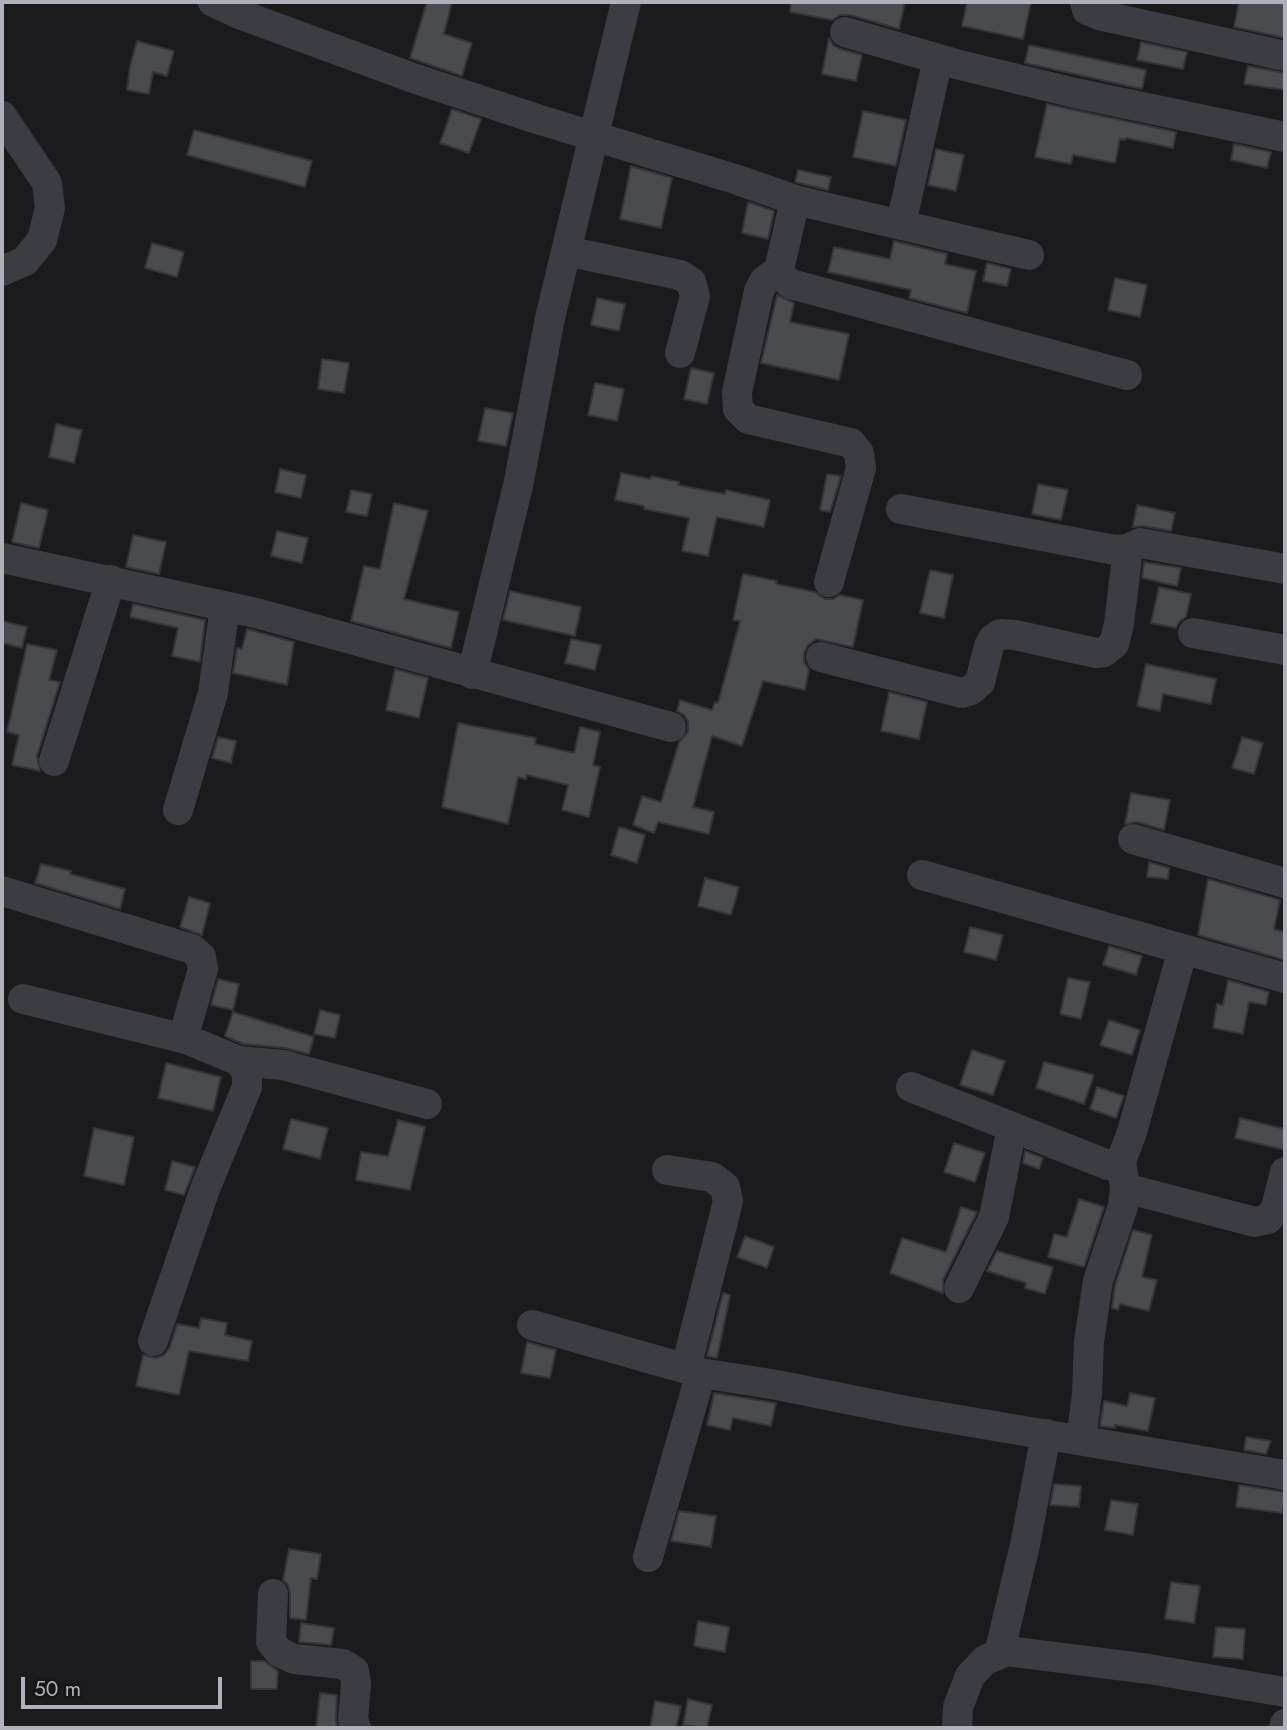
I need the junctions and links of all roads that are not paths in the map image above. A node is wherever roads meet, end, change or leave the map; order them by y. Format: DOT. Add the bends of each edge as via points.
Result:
graph roads {
  1 [pos="213,2"];
  2 [pos="626,2"];
  3 [pos="1085,2"];
  4 [pos="845,32"];
  5 [pos="1285,56"];
  6 [pos="938,59"];
  7 [pos="2,116"];
  8 [pos="594,136"];
  9 [pos="1285,137"];
  10 [pos="795,200"];
  11 [pos="901,223"];
  12 [pos="566,251"];
  13 [pos="1029,255"];
  14 [pos="779,270"];
  15 [pos="2,271"];
  16 [pos="680,353"];
  17 [pos="1127,375"];
  18 [pos="901,509"];
  19 [pos="1128,549"];
  20 [pos="2,558"];
  21 [pos="1285,569"];
  22 [pos="111,580"];
  23 [pos="830,582"];
  24 [pos="225,606"];
  25 [pos="1193,634"];
  26 [pos="1285,650"];
  27 [pos="821,657"];
  28 [pos="472,674"];
  29 [pos="671,727"];
  30 [pos="54,761"];
  31 [pos="178,810"];
  32 [pos="1133,839"];
  33 [pos="922,875"];
  34 [pos="1285,883"];
  35 [pos="2,891"];
  36 [pos="1182,949"];
  37 [pos="1285,978"];
  38 [pos="23,999"];
  39 [pos="186,1039"];
  40 [pos="239,1061"];
  41 [pos="911,1087"];
  42 [pos="427,1104"];
  43 [pos="1012,1127"];
  44 [pos="667,1170"];
  45 [pos="1285,1172"];
  46 [pos="1123,1175"];
  47 [pos="959,1288"];
  48 [pos="532,1325"];
  49 [pos="153,1340"];
  50 [pos="693,1370"];
  51 [pos="1046,1434"];
  52 [pos="1081,1440"];
  53 [pos="1285,1475"];
  54 [pos="648,1557"];
  55 [pos="273,1594"];
  56 [pos="999,1654"];
  57 [pos="1285,1692"];
  58 [pos="356,1728"];
  59 [pos="957,1728"];
  1 -- 8 [label="street" via="416,79"];
  2 -- 8 [label="street"];
  3 -- 5 [label="street" via="1087,10 1100,15"];
  4 -- 6 [label="street"];
  6 -- 9 [label="street"];
  6 -- 11 [label="street"];
  7 -- 15 [label="street" via="47,183 50,208 42,240 25,261"];
  8 -- 10 [label="street"];
  8 -- 12 [label="street"];
  10 -- 11 [label="street"];
  10 -- 14 [label="street"];
  11 -- 13 [label="street"];
  12 -- 16 [label="street" via="680,275 691,282 695,296"];
  12 -- 28 [label="street" via="518,486"];
  14 -- 17 [label="street" via="791,284"];
  14 -- 23 [label="street" via="759,291 737,392 738,409 748,419 850,443 859,453 861,468"];
  18 -- 19 [label="street"];
  19 -- 21 [label="street" via="1140,543"];
  19 -- 27 [label="street" via="1119,624 1114,644 1104,652 1000,634 989,646 979,682 962,693"];
  20 -- 22 [label="street"];
  22 -- 24 [label="street"];
  22 -- 30 [label="street"];
  24 -- 28 [label="street"];
  24 -- 31 [label="street" via="212,693"];
  25 -- 26 [label="street"];
  28 -- 29 [label="street"];
  32 -- 34 [label="street"];
  33 -- 36 [label="street"];
  35 -- 39 [label="street" via="192,949 201,957 203,968"];
  36 -- 37 [label="street"];
  36 -- 46 [label="street"];
  38 -- 39 [label="street"];
  39 -- 40 [label="street"];
  40 -- 42 [label="street" via="283,1065"];
  40 -- 49 [label="street" via="247,1073 247,1087 205,1189"];
  41 -- 43 [label="street"];
  43 -- 46 [label="street"];
  43 -- 47 [label="street" via="994,1217"];
  44 -- 50 [label="street" via="712,1177 725,1187 728,1201"];
  45 -- 46 [label="street" via="1276,1208 1268,1219 1255,1222"];
  46 -- 52 [label="street" via="1124,1206 1098,1281"];
  48 -- 50 [label="street"];
  50 -- 51 [label="street"];
  50 -- 54 [label="street"];
  51 -- 52 [label="street"];
  51 -- 56 [label="street"];
  52 -- 53 [label="street"];
  55 -- 58 [label="street" via="271,1642 279,1652 294,1659 343,1664 354,1671"];
  56 -- 57 [label="street" via="1007,1651 1136,1667"];
  56 -- 59 [label="street" via="985,1660 970,1676 958,1707"];
}
